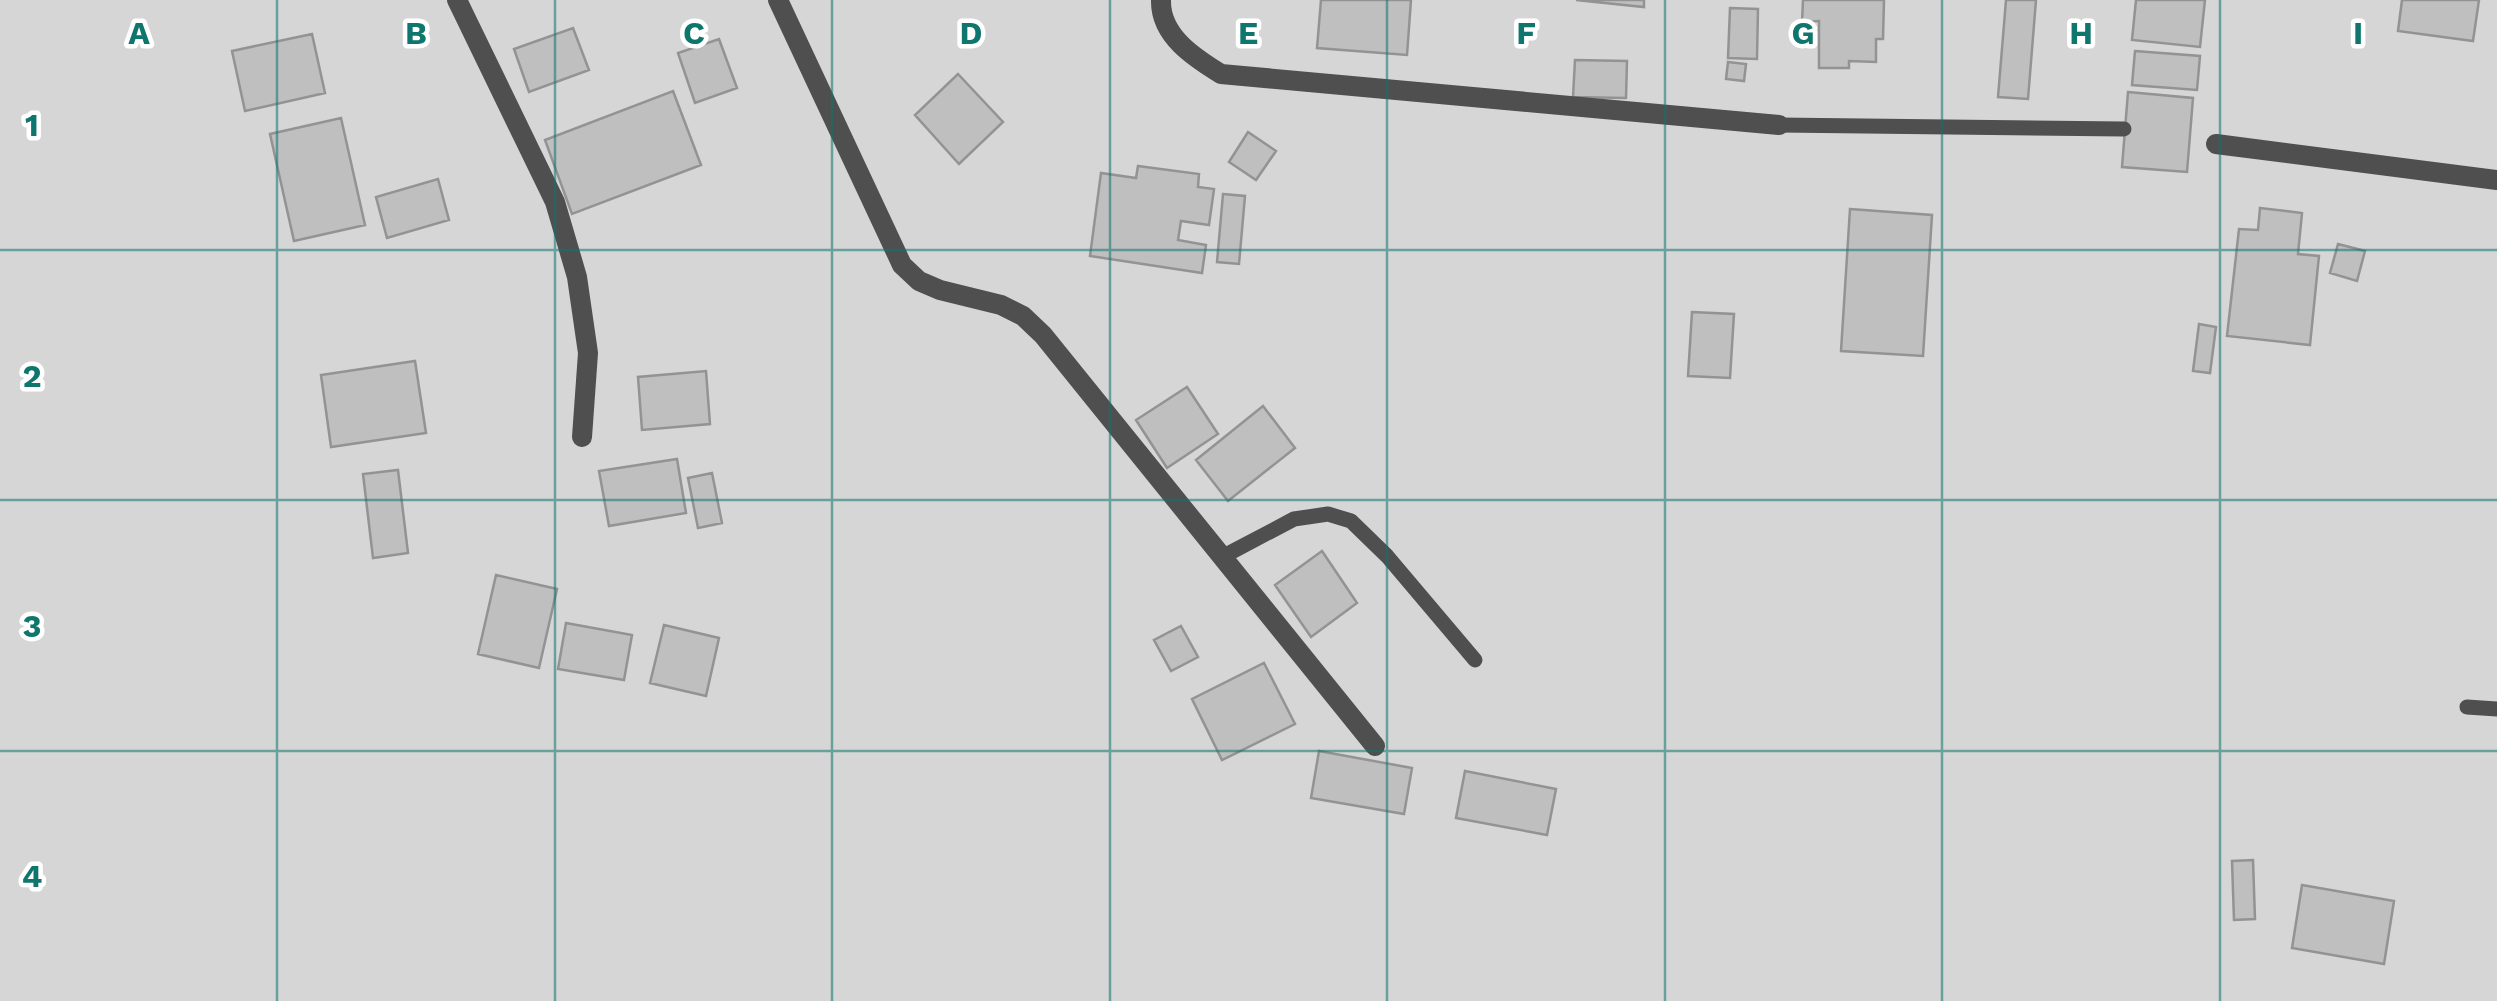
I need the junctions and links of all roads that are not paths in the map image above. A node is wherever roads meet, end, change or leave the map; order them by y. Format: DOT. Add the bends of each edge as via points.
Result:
graph roads {
  1 [pos="458,0"];
  2 [pos="778,0"];
  3 [pos="1161,0"];
  4 [pos="1778,125"];
  5 [pos="2124,130"];
  6 [pos="2216,144"];
  7 [pos="2497,180"];
  8 [pos="582,437"];
  9 [pos="1222,557"];
  10 [pos="1475,660"];
  11 [pos="2467,708"];
  12 [pos="2497,709"];
  13 [pos="1375,746"];
  1 -- 8 [label="street" via="555,202 572,258 588,353"];
  2 -- 9 [label="street" via="902,264 930,286 1023,316"];
  3 -- 4 [label="street" via="1173,36 1222,74"];
  4 -- 5 [label="lane"];
  6 -- 7 [label="street"];
  9 -- 10 [label="lane" via="1294,519 1328,514 1351,520"];
  9 -- 13 [label="street"];
  11 -- 12 [label="lane"];
}
